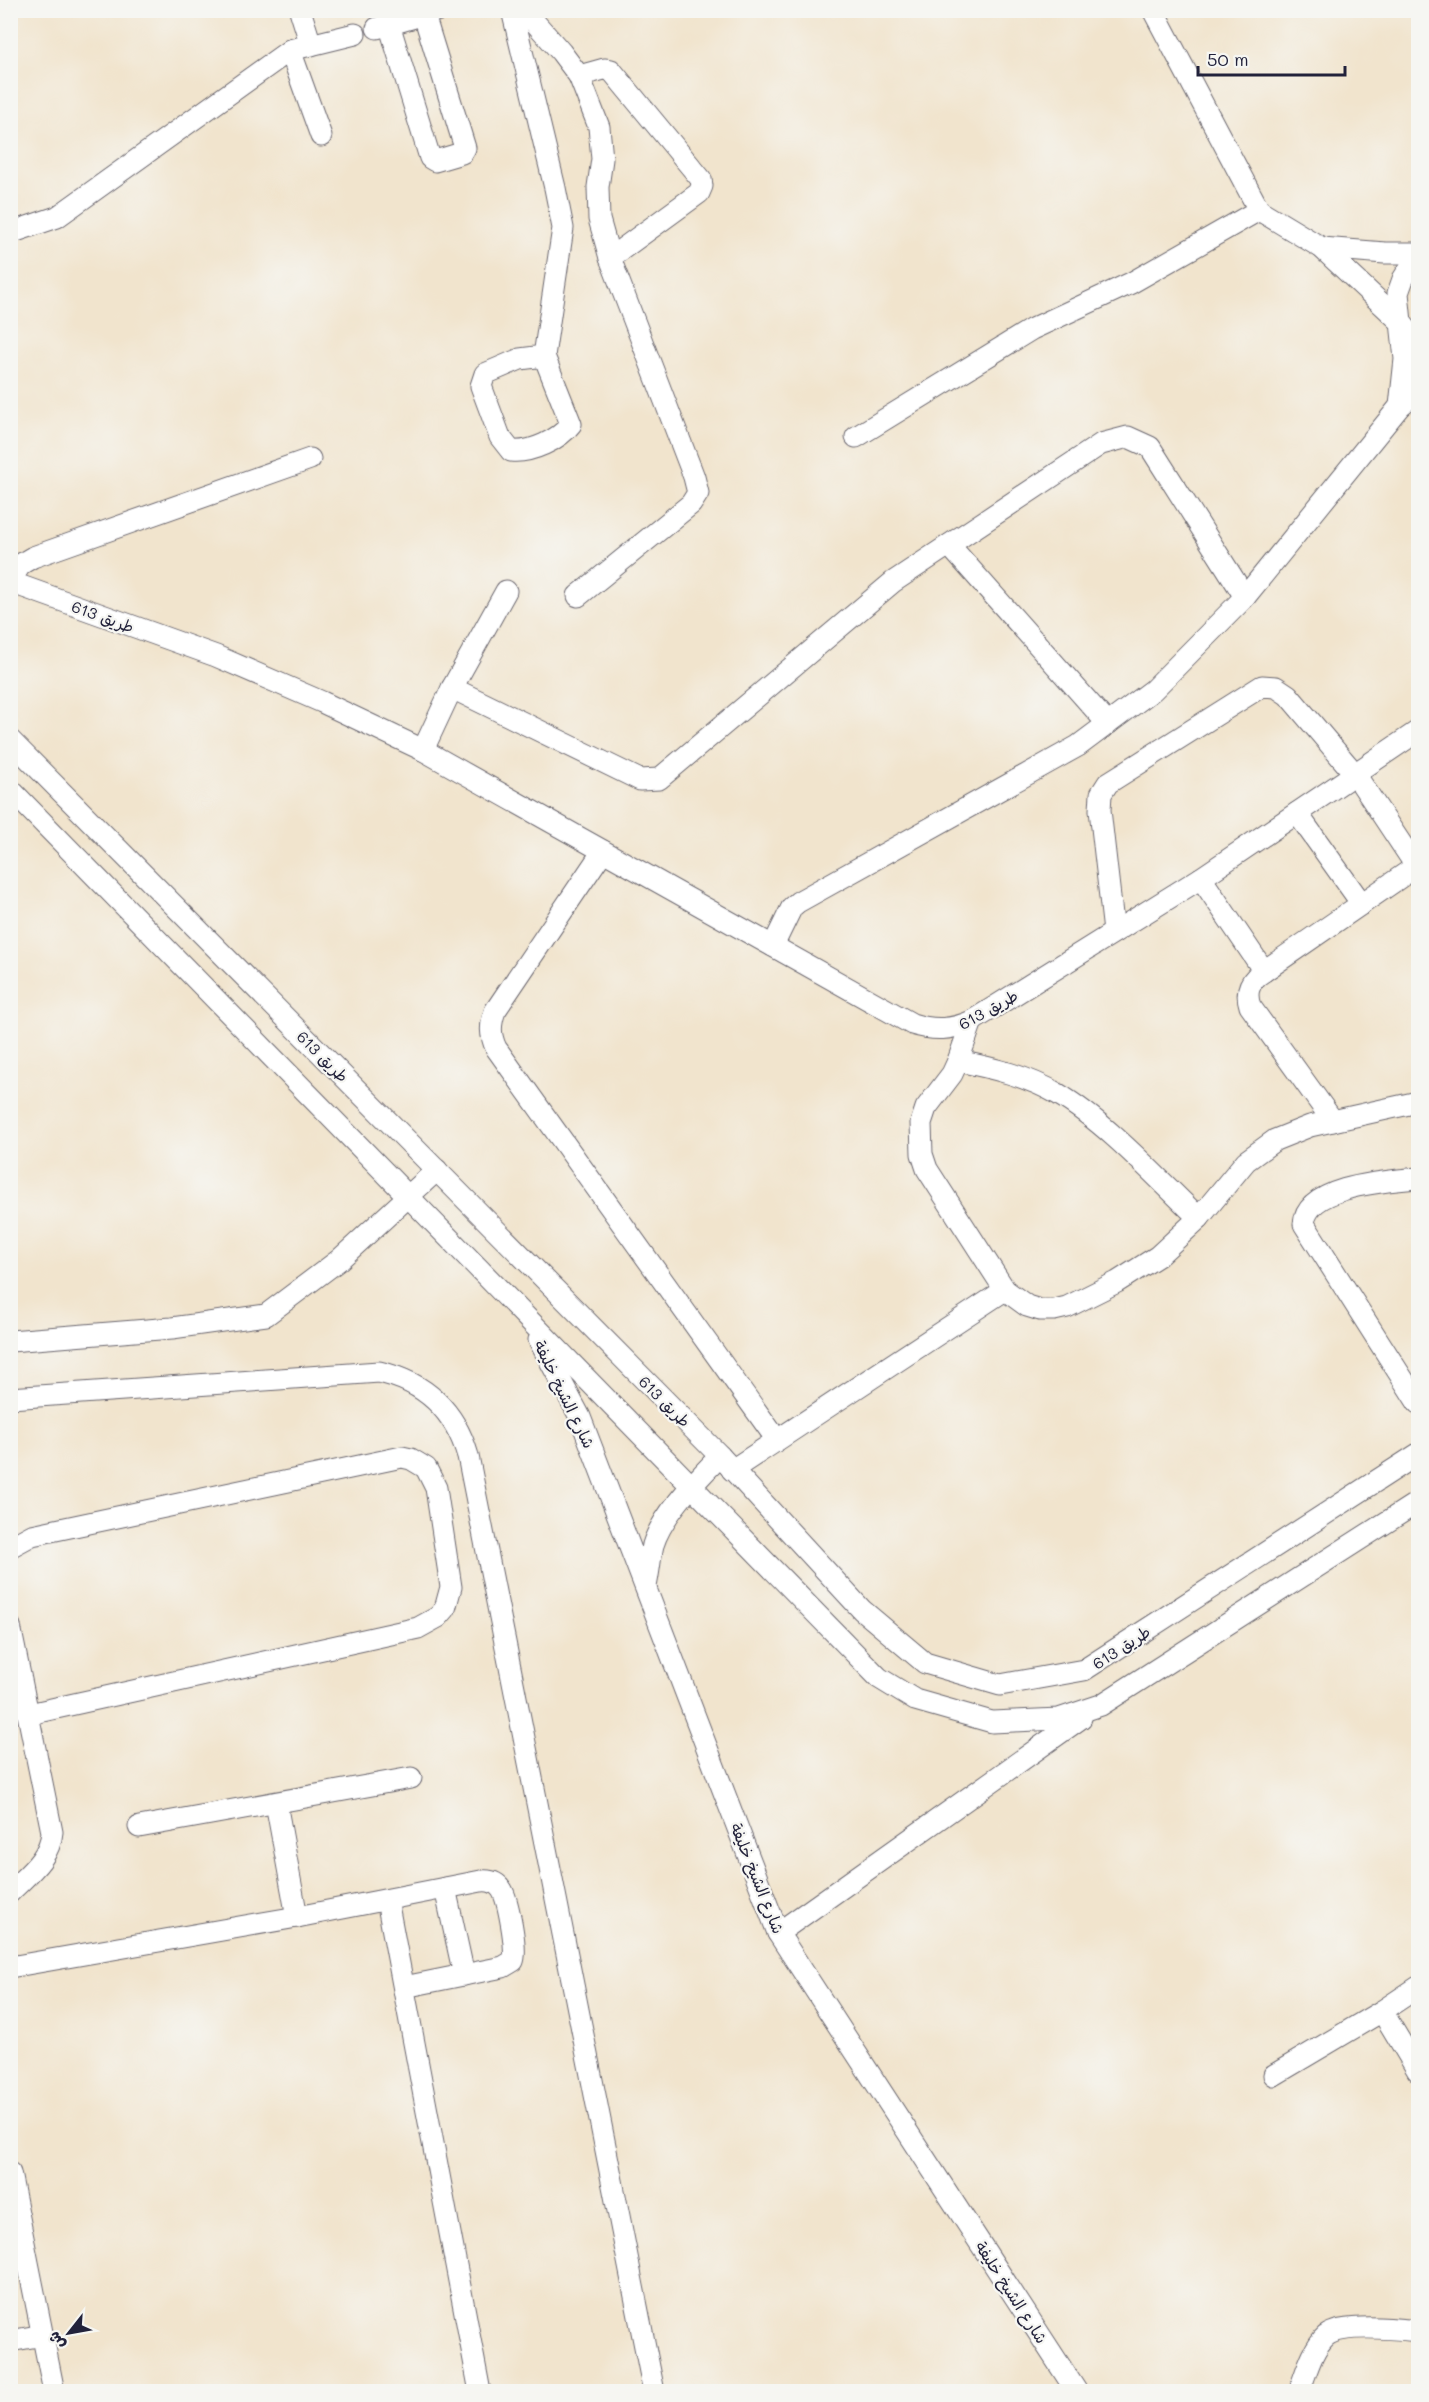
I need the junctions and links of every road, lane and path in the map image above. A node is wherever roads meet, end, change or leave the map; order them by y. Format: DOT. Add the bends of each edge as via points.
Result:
graph roads {
  1 [pos="300,10"];
  2 [pos="512,10"];
  3 [pos="524,10"];
  4 [pos="1153,10"];
  5 [pos="432,13"];
  6 [pos="355,34"];
  7 [pos="311,45"];
  8 [pos="290,50"];
  9 [pos="579,76"];
  10 [pos="321,136"];
  11 [pos="1259,210"];
  12 [pos="10,233"];
  13 [pos="1322,248"];
  14 [pos="1419,253"];
  15 [pos="610,258"];
  16 [pos="1419,262"];
  17 [pos="1401,321"];
  18 [pos="1419,345"];
  19 [pos="544,356"];
  20 [pos="1419,391"];
  21 [pos="1400,406"];
  22 [pos="856,437"];
  23 [pos="310,459"];
  24 [pos="949,545"];
  25 [pos="10,581"];
  26 [pos="506,591"];
  27 [pos="579,596"];
  28 [pos="1245,597"];
  29 [pos="452,688"];
  30 [pos="1108,724"];
  31 [pos="1419,731"];
  32 [pos="10,740"];
  33 [pos="423,750"];
  34 [pos="1355,774"];
  35 [pos="10,789"];
  36 [pos="1297,813"];
  37 [pos="603,851"];
  38 [pos="1418,866"];
  39 [pos="1201,878"];
  40 [pos="1362,904"];
  41 [pos="1114,932"];
  42 [pos="772,946"];
  43 [pos="1264,971"];
  44 [pos="972,1021"];
  45 [pos="958,1061"];
  46 [pos="1419,1102"];
  47 [pos="1333,1121"];
  48 [pos="437,1170"];
  49 [pos="1419,1178"];
  50 [pos="409,1197"];
  51 [pos="1199,1218"];
  52 [pos="1005,1290"];
  53 [pos="528,1319"];
  54 [pos="10,1341"];
  55 [pos="10,1398"];
  56 [pos="1419,1403"];
  57 [pos="777,1440"];
  58 [pos="1419,1454"];
  59 [pos="726,1463"];
  60 [pos="691,1486"];
  61 [pos="1419,1502"];
  62 [pos="10,1547"];
  63 [pos="646,1587"];
  64 [pos="10,1626"];
  65 [pos="1101,1705"];
  66 [pos="29,1713"];
  67 [pos="411,1778"];
  68 [pos="276,1803"];
  69 [pos="139,1827"];
  70 [pos="445,1888"];
  71 [pos="10,1892"];
  72 [pos="387,1900"];
  73 [pos="297,1917"];
  74 [pos="778,1933"];
  75 [pos="10,1967"];
  76 [pos="464,1975"];
  77 [pos="404,1987"];
  78 [pos="1419,1987"];
  79 [pos="1382,2011"];
  80 [pos="1419,2071"];
  81 [pos="1274,2074"];
  82 [pos="10,2173"];
  83 [pos="1419,2331"];
  84 [pos="43,2335"];
  85 [pos="10,2341"];
  86 [pos="1301,2386"];
  87 [pos="54,2391"];
  88 [pos="480,2391"];
  89 [pos="654,2391"];
  90 [pos="1077,2391"];
  1 -- 7 [label="street"];
  2 -- 19 [label="street" via="562,228"];
  3 -- 9 [label="street"];
  4 -- 11 [label="street"];
  5 -- 5 [label="street" via="383,26 430,158 435,161 462,153 465,148"];
  6 -- 7 [label="street"];
  7 -- 8 [label="street"];
  8 -- 10 [label="street"];
  8 -- 12 [label="street" via="57,217"];
  9 -- 15 [label="street" via="599,127 599,219"];
  9 -- 15 [label="street" via="611,70 701,179 699,193"];
  11 -- 13 [label="street"];
  11 -- 22 [label="street" via="1131,283 1032,328"];
  13 -- 14 [label="street"];
  13 -- 17 [label="street"];
  15 -- 27 [label="street" via="698,493 691,504"];
  16 -- 17 [label="street" via="1407,274 1398,294"];
  17 -- 18 [label="street"];
  17 -- 21 [label="street" via="1405,359"];
  19 -- 19 [label="street" via="571,424 564,434 524,452 511,451 500,437 481,386 485,374 520,359"];
  20 -- 21 [label="street"];
  21 -- 28 [label="street"];
  23 -- 25 [label="street" via="33,557 21,564"];
  24 -- 28 [label="street" via="1101,444 1128,437 1150,447"];
  24 -- 29 [label="street" via="893,582 658,779 640,780"];
  24 -- 30 [label="street"];
  25 -- 33 [label="street, طريق 613" via="216,656"];
  26 -- 29 [label="street"];
  28 -- 30 [label="street" via="1153,690"];
  29 -- 33 [label="street"];
  30 -- 42 [label="street" via="1078,746 798,902"];
  31 -- 34 [label="street, طريق 613"];
  32 -- 48 [label="street, طريق 613"];
  33 -- 37 [label="street, طريق 613"];
  34 -- 36 [label="street, طريق 613"];
  34 -- 38 [label="street"];
  34 -- 41 [label="street" via="1288,695 1276,687 1262,686 1108,783 1101,794 1100,810"];
  35 -- 50 [label="street"];
  36 -- 39 [label="street, طريق 613"];
  36 -- 40 [label="street"];
  37 -- 42 [label="street, طريق 613"];
  37 -- 57 [label="street" via="495,1011 492,1039"];
  38 -- 40 [label="street"];
  39 -- 41 [label="street, طريق 613"];
  39 -- 43 [label="street"];
  40 -- 43 [label="street"];
  41 -- 44 [label="street, طريق 613"];
  42 -- 44 [label="street, طريق 613" via="912,1024 946,1029"];
  43 -- 47 [label="street" via="1249,986 1250,1006"];
  44 -- 45 [label="street"];
  45 -- 51 [label="street" via="1018,1076 1057,1093 1098,1123"];
  45 -- 52 [label="street" via="926,1108 921,1123 922,1154 927,1169"];
  46 -- 47 [label="street"];
  47 -- 51 [label="street" via="1292,1132 1259,1150 1234,1173"];
  48 -- 50 [label="street"];
  48 -- 59 [label="street, طريق 613"];
  49 -- 56 [label="street" via="1362,1184 1326,1196 1310,1209 1304,1224"];
  50 -- 53 [label="street"];
  50 -- 54 [label="street" via="339,1260 266,1315 171,1328"];
  51 -- 52 [label="street" via="1138,1269 1066,1307 1033,1308 1015,1300"];
  52 -- 57 [label="street"];
  53 -- 60 [label="street"];
  53 -- 63 [label="street, شارع الشيخ خليفة" via="580,1417"];
  55 -- 89 [label="street" via="379,1372 424,1390 457,1426 468,1456"];
  57 -- 59 [label="street"];
  58 -- 59 [label="street, طريق 613" via="1084,1670 1000,1685 925,1663 862,1610"];
  59 -- 60 [label="street"];
  60 -- 63 [label="street" via="659,1531"];
  60 -- 65 [label="street" via="879,1678 915,1700 992,1722 1059,1719"];
  61 -- 65 [label="street"];
  62 -- 66 [label="street" via="32,1535 402,1457 426,1468 436,1488 451,1587 445,1609 429,1624 418,1628"];
  63 -- 74 [label="street, شارع الشيخ خليفة"];
  64 -- 66 [label="street"];
  65 -- 74 [label="street"];
  66 -- 71 [label="street" via="52,1823 52,1840 43,1858"];
  67 -- 68 [label="street"];
  68 -- 69 [label="street"];
  68 -- 73 [label="street"];
  70 -- 72 [label="street"];
  70 -- 76 [label="street"];
  70 -- 76 [label="street" via="487,1880 498,1885 504,1895 516,1949 509,1965"];
  72 -- 73 [label="street"];
  72 -- 77 [label="street"];
  73 -- 75 [label="street"];
  74 -- 90 [label="street, شارع الشيخ خليفة"];
  76 -- 77 [label="street"];
  77 -- 88 [label="street"];
  78 -- 79 [label="street"];
  79 -- 80 [label="street"];
  79 -- 81 [label="street"];
  82 -- 84 [label="street"];
  83 -- 86 [label="street" via="1349,2329 1327,2336 1312,2356"];
  84 -- 85 [label="street"];
  84 -- 87 [label="street"];
}
